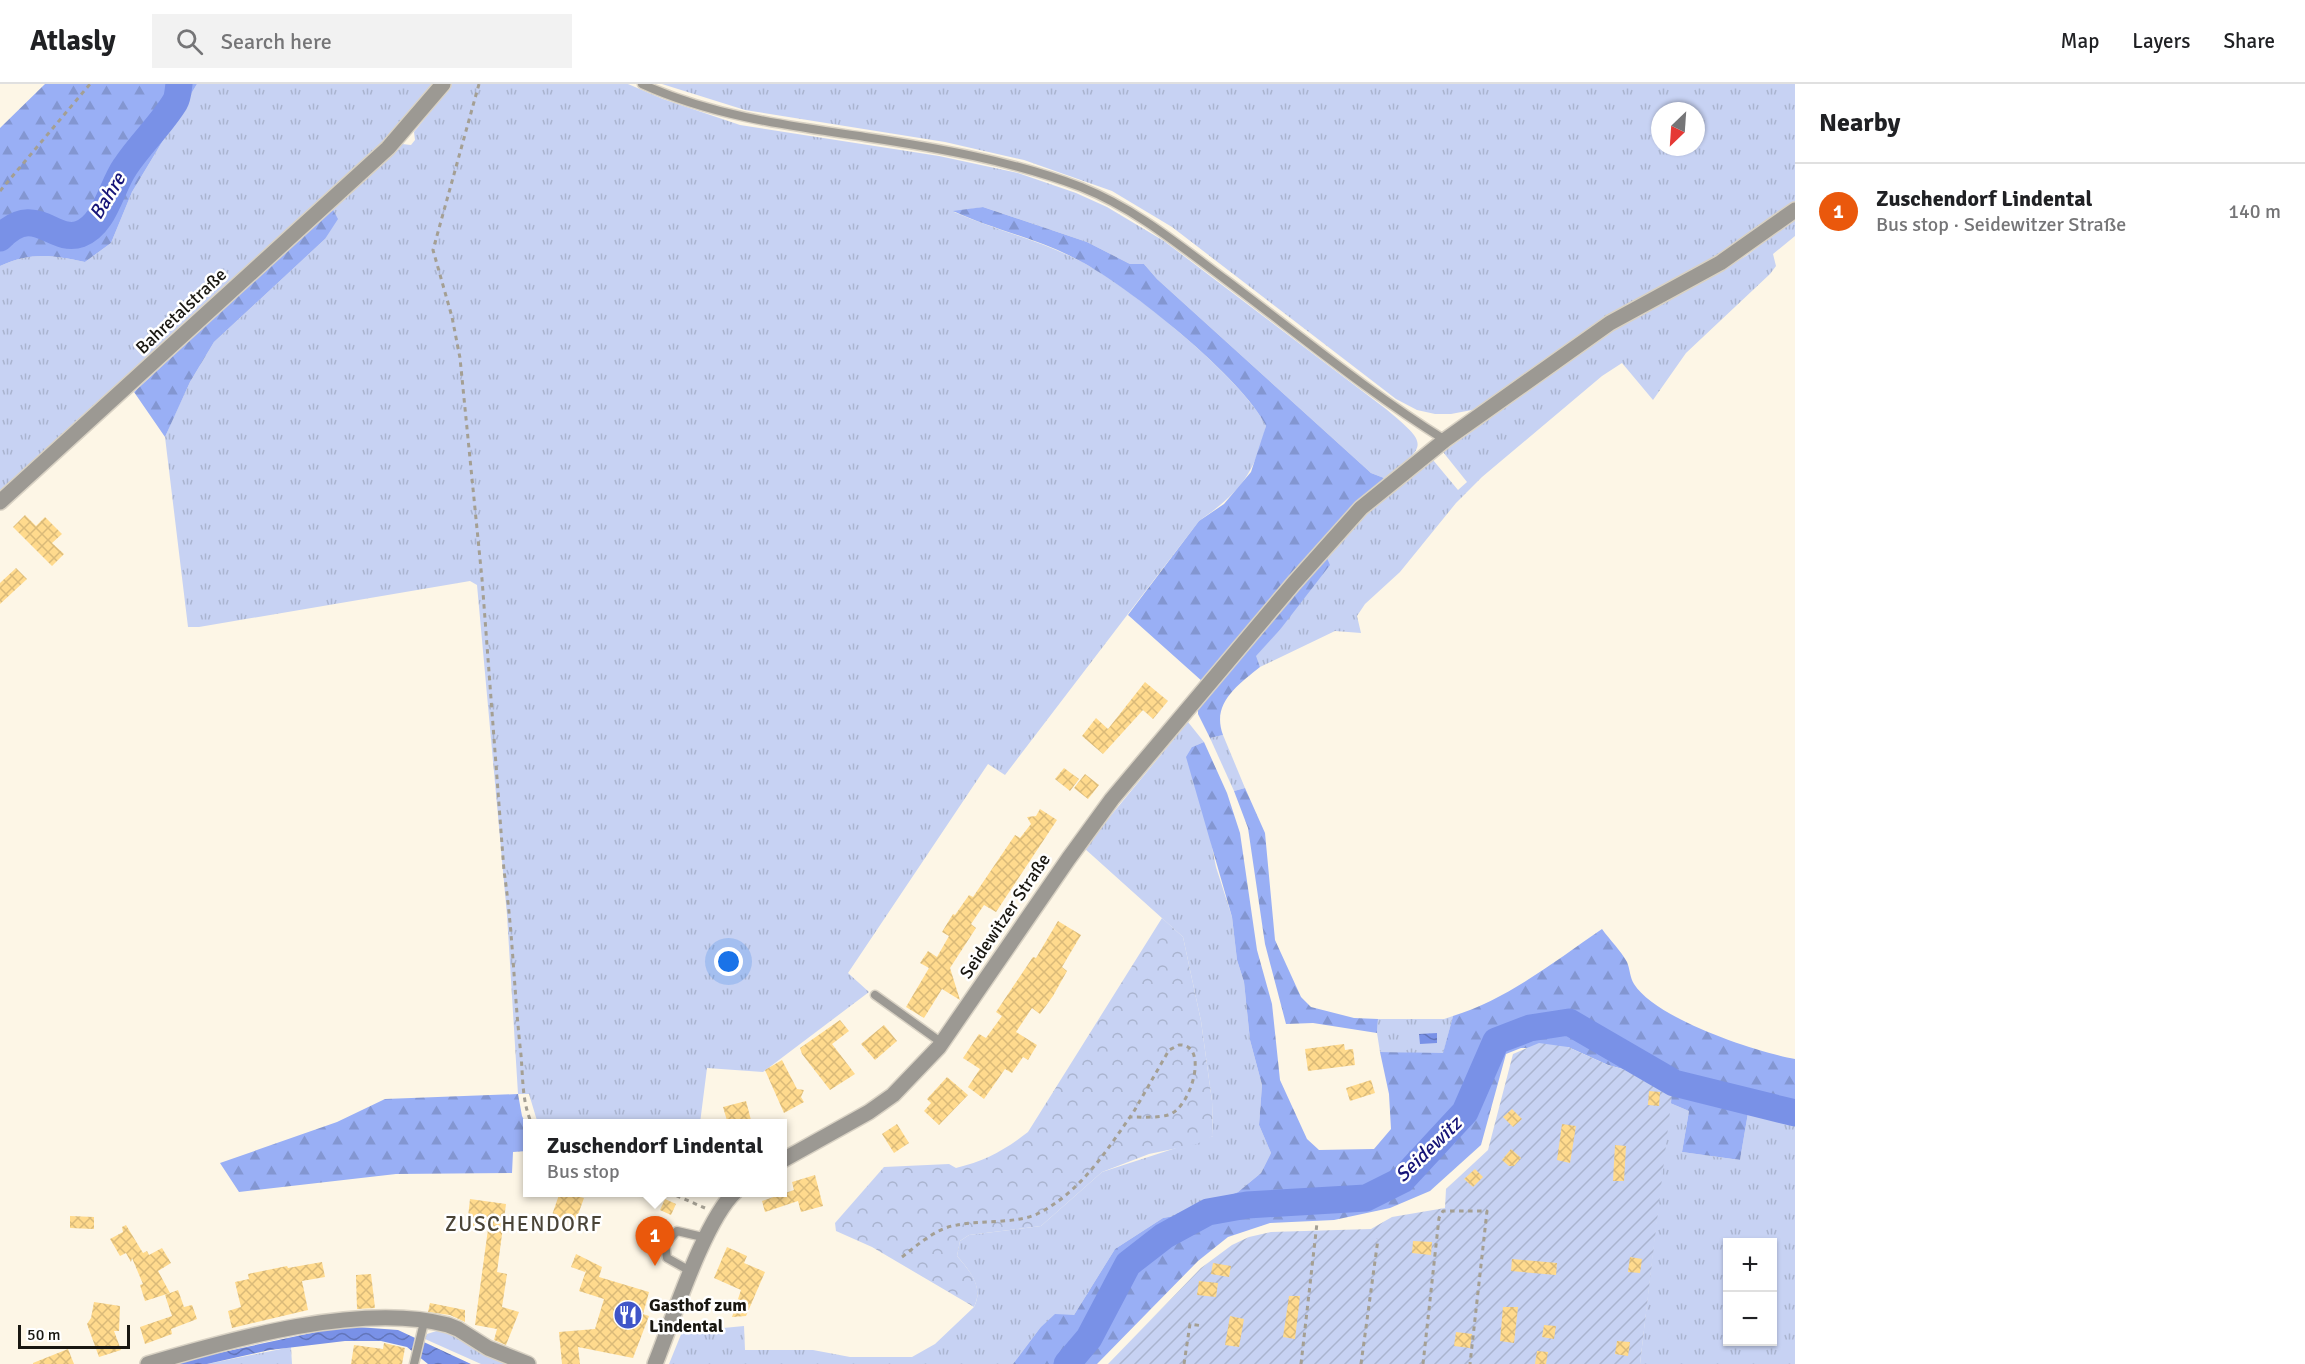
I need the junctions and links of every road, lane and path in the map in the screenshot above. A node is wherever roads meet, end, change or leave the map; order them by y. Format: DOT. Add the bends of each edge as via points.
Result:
graph roads {
  1 [pos="90,84"];
  2 [pos="442,84"];
  3 [pos="479,84"];
  4 [pos="642,84"];
  5 [pos="0,191"];
  6 [pos="1795,210"];
  7 [pos="1445,440"];
  8 [pos="0,502"];
  9 [pos="875,995"];
  10 [pos="942,1042"];
  11 [pos="1130,1117"];
  12 [pos="531,1119"];
  13 [pos="787,1158"];
  14 [pos="679,1197"];
  15 [pos="731,1197"];
  16 [pos="718,1214"];
  17 [pos="1317,1223"];
  18 [pos="707,1238"];
  19 [pos="1378,1239"];
  20 [pos="902,1257"];
  21 [pos="692,1272"];
  22 [pos="1203,1326"];
  23 [pos="423,1327"];
  24 [pos="148,1364"];
  25 [pos="414,1364"];
  26 [pos="528,1364"];
  27 [pos="655,1364"];
  28 [pos="1184,1364"];
  29 [pos="1301,1364"];
  30 [pos="1361,1364"];
  31 [pos="1423,1364"];
  32 [pos="1470,1364"];
  1 -- 5 [label="path"];
  2 -- 8 [label="street, Bahretalstraße" via="388,148"];
  3 -- 12 [label="path" via="433,250 460,358 511,915 512,977 524,1094"];
  4 -- 7 [label="lane" via="665,95 744,118 942,150 1021,168 1110,199 1168,234 1391,406"];
  6 -- 7 [label="street, Seidewitzer Straße" via="1720,263 1610,323"];
  7 -- 10 [label="street, Seidewitzer Straße" via="1362,508 1112,799"];
  9 -- 10 [label="lane"];
  10 -- 13 [label="street, Seidewitzer Straße" via="893,1095"];
  11 -- 11 [label="path" via="1169,1050 1179,1044 1190,1048 1194,1054 1194,1074 1183,1106 1170,1115"];
  11 -- 20 [label="path" via="1089,1175 1038,1214 939,1230"];
  14 -- 16 [label="path"];
  15 -- 16 [label="street"];
  16 -- 18 [label="street"];
  17 -- 29 [label="path"];
  18 -- 21 [label="street"];
  18 -- 21 [label="lane" via="677,1231 665,1244 667,1258"];
  19 -- 30 [label="path"];
  21 -- 27 [label="street"];
  22 -- 28 [label="path" via="1190,1324"];
  23 -- 24 [label="street" via="372,1319 326,1322 212,1345"];
  23 -- 25 [label="lane"];
  23 -- 26 [label="street" via="458,1329 488,1348"];
  31 -- 32 [label="path" via="1440,1218 1443,1211 1487,1211"];
}
